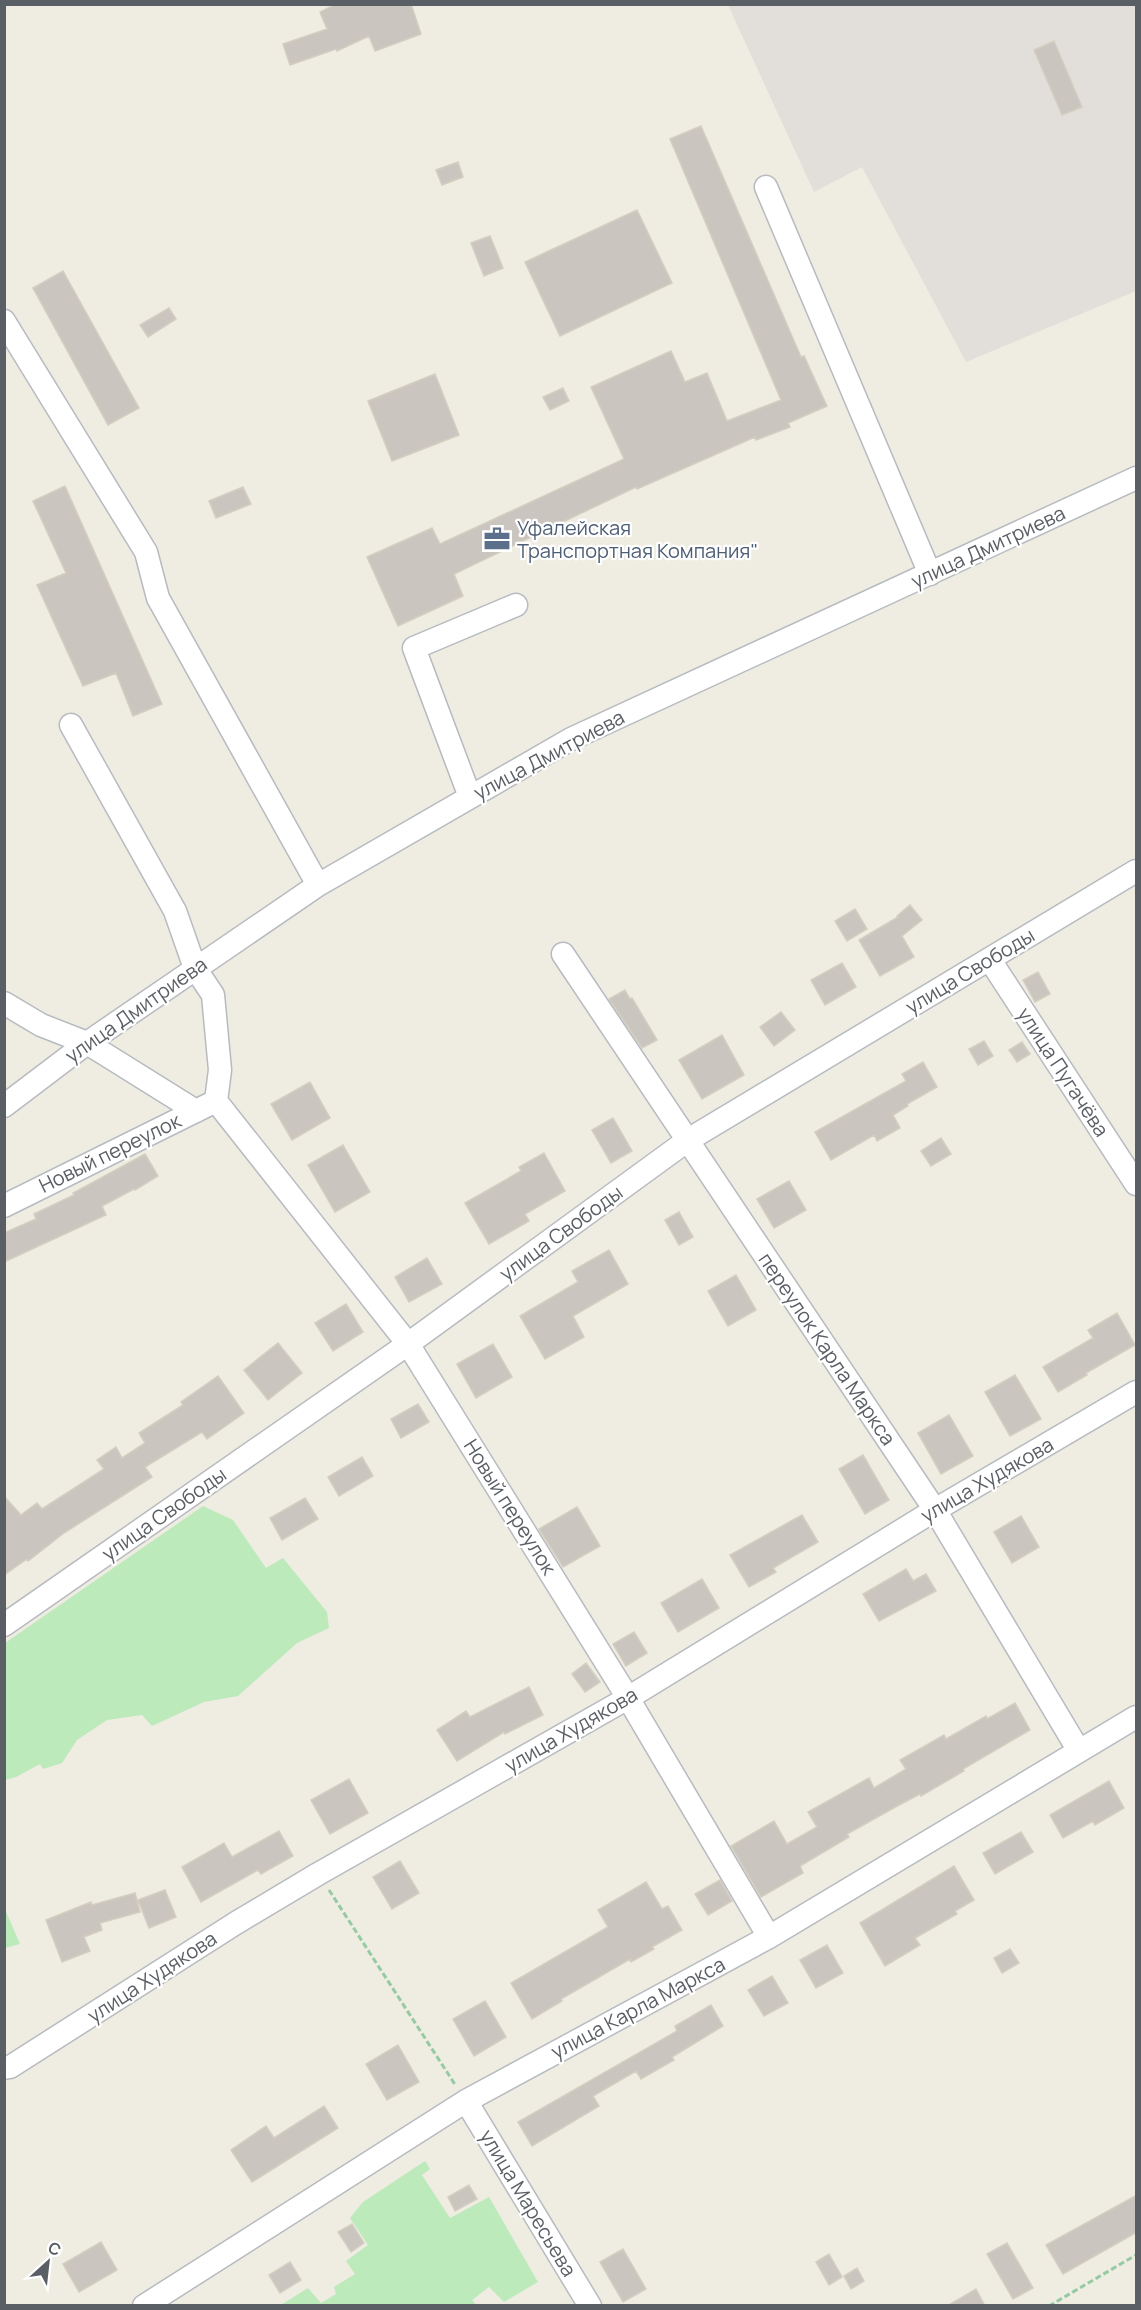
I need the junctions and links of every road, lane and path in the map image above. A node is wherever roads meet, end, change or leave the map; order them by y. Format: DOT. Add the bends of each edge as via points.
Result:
graph roads {
  1 [pos="766,187"];
  2 [pos="4,321"];
  3 [pos="1137,478"];
  4 [pos="930,574"];
  5 [pos="516,605"];
  6 [pos="71,725"];
  7 [pos="470,797"];
  8 [pos="1137,871"];
  9 [pos="318,885"];
  10 [pos="563,954"];
  11 [pos="990,960"];
  12 [pos="195,968"];
  13 [pos="4,1003"];
  14 [pos="87,1043"];
  15 [pos="4,1106"];
  16 [pos="206,1106"];
  17 [pos="688,1140"];
  18 [pos="1137,1184"];
  19 [pos="4,1206"];
  20 [pos="408,1344"];
  21 [pos="1137,1392"];
  22 [pos="935,1510"];
  23 [pos="4,1625"];
  24 [pos="628,1698"];
  25 [pos="1137,1717"];
  26 [pos="1079,1751"];
  27 [pos="318,1874"];
  28 [pos="769,1937"];
  29 [pos="4,2068"];
  30 [pos="466,2101"];
  31 [pos="1137,2255"];
  32 [pos="144,2306"];
  33 [pos="590,2306"];
  34 [pos="1049,2306"];
  1 -- 4 [label="street"];
  2 -- 9 [label="street" via="146,552 158,598"];
  3 -- 4 [label="street, улица Дмитриева"];
  4 -- 7 [label="street, улица Дмитриева" via="571,739"];
  5 -- 7 [label="street" via="414,648"];
  6 -- 12 [label="street" via="175,911"];
  7 -- 9 [label="street, улица Дмитриева"];
  8 -- 11 [label="street, улица Свободы"];
  9 -- 12 [label="street, улица Дмитриева"];
  10 -- 17 [label="street, переулок Карла Маркса"];
  11 -- 17 [label="street, улица Свободы"];
  11 -- 18 [label="street, улица Пугачёва"];
  12 -- 14 [label="street, улица Дмитриева"];
  12 -- 16 [label="street" via="213,995 220,1070"];
  13 -- 14 [label="street" via="41,1025"];
  14 -- 15 [label="street, улица Дмитриева"];
  14 -- 16 [label="street"];
  16 -- 19 [label="street, Новый переулок"];
  16 -- 20 [label="street, Новый переулок"];
  17 -- 20 [label="street, улица Свободы"];
  17 -- 22 [label="street, переулок Карла Маркса"];
  20 -- 23 [label="street, улица Свободы"];
  20 -- 24 [label="street, Новый переулок"];
  21 -- 22 [label="street, улица Худякова"];
  22 -- 24 [label="street, улица Худякова"];
  22 -- 26 [label="street, переулок Карла Маркса"];
  24 -- 27 [label="street, улица Худякова"];
  24 -- 28 [label="street, Новый переулок"];
  25 -- 26 [label="street, улица Карла Маркса"];
  26 -- 28 [label="street, улица Карла Маркса"];
  27 -- 29 [label="street, улица Худякова"];
  27 -- 30 [label="path"];
  28 -- 30 [label="street, улица Карла Маркса"];
  30 -- 32 [label="street, улица Карла Маркса"];
  30 -- 33 [label="street, улица Маресьева"];
  31 -- 34 [label="path"];
}
